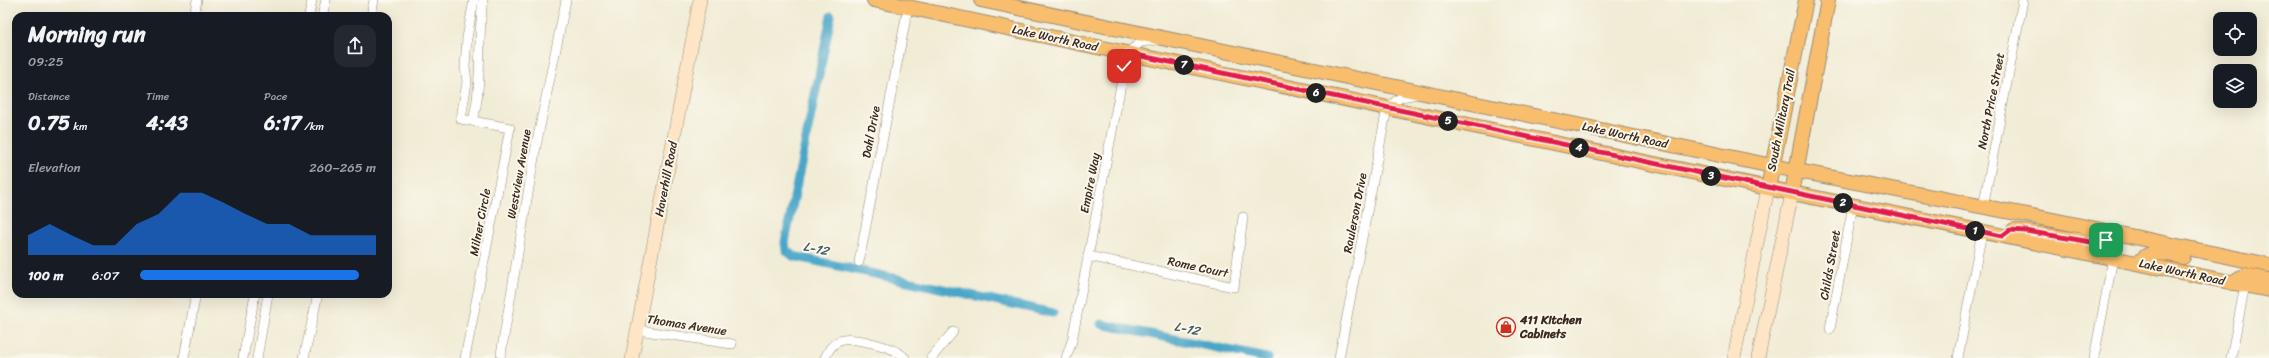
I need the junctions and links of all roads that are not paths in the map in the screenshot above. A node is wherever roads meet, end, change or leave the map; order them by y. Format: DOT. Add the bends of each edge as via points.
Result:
graph roads {
  1 [pos="197,0"];
  2 [pos="312,0"];
  3 [pos="326,0"];
  4 [pos="374,0"];
  5 [pos="474,0"];
  6 [pos="483,0"];
  7 [pos="566,0"];
  8 [pos="700,0"];
  9 [pos="874,0"];
  10 [pos="981,0"];
  11 [pos="1806,0"];
  12 [pos="1828,0"];
  13 [pos="2023,0"];
  14 [pos="908,7"];
  15 [pos="195,12"];
  16 [pos="310,12"];
  17 [pos="323,12"];
  18 [pos="372,12"];
  19 [pos="1164,38"];
  20 [pos="1127,53"];
  21 [pos="1420,93"];
  22 [pos="1387,108"];
  23 [pos="473,121"];
  24 [pos="1772,166"];
  25 [pos="1796,171"];
  26 [pos="1768,188"];
  27 [pos="1792,193"];
  28 [pos="1853,205"];
  29 [pos="1983,207"];
  30 [pos="1242,217"];
  31 [pos="1982,232"];
  32 [pos="2116,234"];
  33 [pos="2002,236"];
  34 [pos="1088,256"];
  35 [pos="2113,258"];
  36 [pos="2238,259"];
  37 [pos="859,262"];
  38 [pos="2139,263"];
  39 [pos="2269,266"];
  40 [pos="2269,280"];
  41 [pos="2239,284"];
  42 [pos="2269,290"];
  43 [pos="195,298"];
  44 [pos="254,298"];
  45 [pos="267,298"];
  46 [pos="317,298"];
  47 [pos="1830,329"];
  48 [pos="638,330"];
  49 [pos="953,332"];
  50 [pos="732,344"];
  51 [pos="501,354"];
  52 [pos="184,358"];
  53 [pos="243,358"];
  54 [pos="257,358"];
  55 [pos="304,358"];
  56 [pos="465,358"];
  57 [pos="632,358"];
  58 [pos="826,358"];
  59 [pos="905,358"];
  60 [pos="931,358"];
  61 [pos="1066,358"];
  62 [pos="1339,358"];
  63 [pos="1734,358"];
  64 [pos="1758,358"];
  65 [pos="1958,358"];
  66 [pos="2094,358"];
  67 [pos="2231,358"];
  1 -- 15 [label="street"];
  2 -- 16 [label="street"];
  3 -- 17 [label="street"];
  4 -- 18 [label="street"];
  5 -- 23 [label="street, Milner Circle" via="467,38 467,82 461,119"];
  6 -- 23 [label="street" via="478,87"];
  7 -- 51 [label="street, Westview Avenue" via="536,146"];
  8 -- 48 [label="street, Haverhill Road"];
  9 -- 14 [label="main road, Lake Worth Road"];
  10 -- 19 [label="main road, Lake Worth Road"];
  11 -- 24 [label="main road, South Military Trail"];
  12 -- 25 [label="main road, South Military Trail"];
  13 -- 29 [label="street, North Price Street"];
  14 -- 20 [label="main road, Lake Worth Road"];
  14 -- 37 [label="street, Dahl Drive"];
  19 -- 20 [label="street" via="1141,42"];
  19 -- 21 [label="main road, Lake Worth Road"];
  20 -- 22 [label="main road, Lake Worth Road"];
  20 -- 34 [label="street, Empire Way"];
  21 -- 22 [label="street" via="1401,98"];
  21 -- 24 [label="main road, Lake Worth Road"];
  22 -- 26 [label="main road, Lake Worth Road"];
  22 -- 62 [label="street, Raulerson Drive"];
  23 -- 56 [label="street, Milner Circle" via="510,128"];
  24 -- 25 [label="main road, Lake Worth Road"];
  24 -- 26 [label="main road, South Military Trail"];
  25 -- 27 [label="main road, South Military Trail"];
  25 -- 29 [label="main road, Lake Worth Road"];
  26 -- 27 [label="main road, Lake Worth Road"];
  26 -- 63 [label="street, South Military Trail"];
  27 -- 28 [label="main road, Lake Worth Road"];
  27 -- 64 [label="street, South Military Trail"];
  28 -- 31 [label="main road, Lake Worth Road"];
  28 -- 47 [label="street, Childs Street"];
  29 -- 32 [label="main road, Lake Worth Road"];
  30 -- 34 [label="street, Rome Court" via="1234,287"];
  31 -- 33 [label="main road, Lake Worth Road"];
  31 -- 65 [label="street"];
  32 -- 33 [label="main road" via="2097,243 2026,231 2010,230"];
  32 -- 36 [label="main road, Lake Worth Road"];
  33 -- 35 [label="main road, Lake Worth Road"];
  34 -- 61 [label="street, Empire Way" via="1072,341"];
  35 -- 38 [label="main road, Lake Worth Road"];
  35 -- 66 [label="street"];
  36 -- 38 [label="main road" via="2229,266 2155,252 2147,254"];
  36 -- 39 [label="main road, Lake Worth Road"];
  38 -- 41 [label="main road, Lake Worth Road"];
  40 -- 41 [label="main road" via="2246,275"];
  41 -- 42 [label="main road, Lake Worth Road"];
  41 -- 67 [label="street"];
  43 -- 52 [label="street"];
  44 -- 53 [label="street"];
  45 -- 54 [label="street"];
  46 -- 55 [label="street"];
  48 -- 50 [label="street, Thomas Avenue"];
  48 -- 57 [label="street, Haverhill Road"];
  49 -- 60 [label="street"];
  58 -- 59 [label="street" via="833,345 845,340 891,348"];
}
